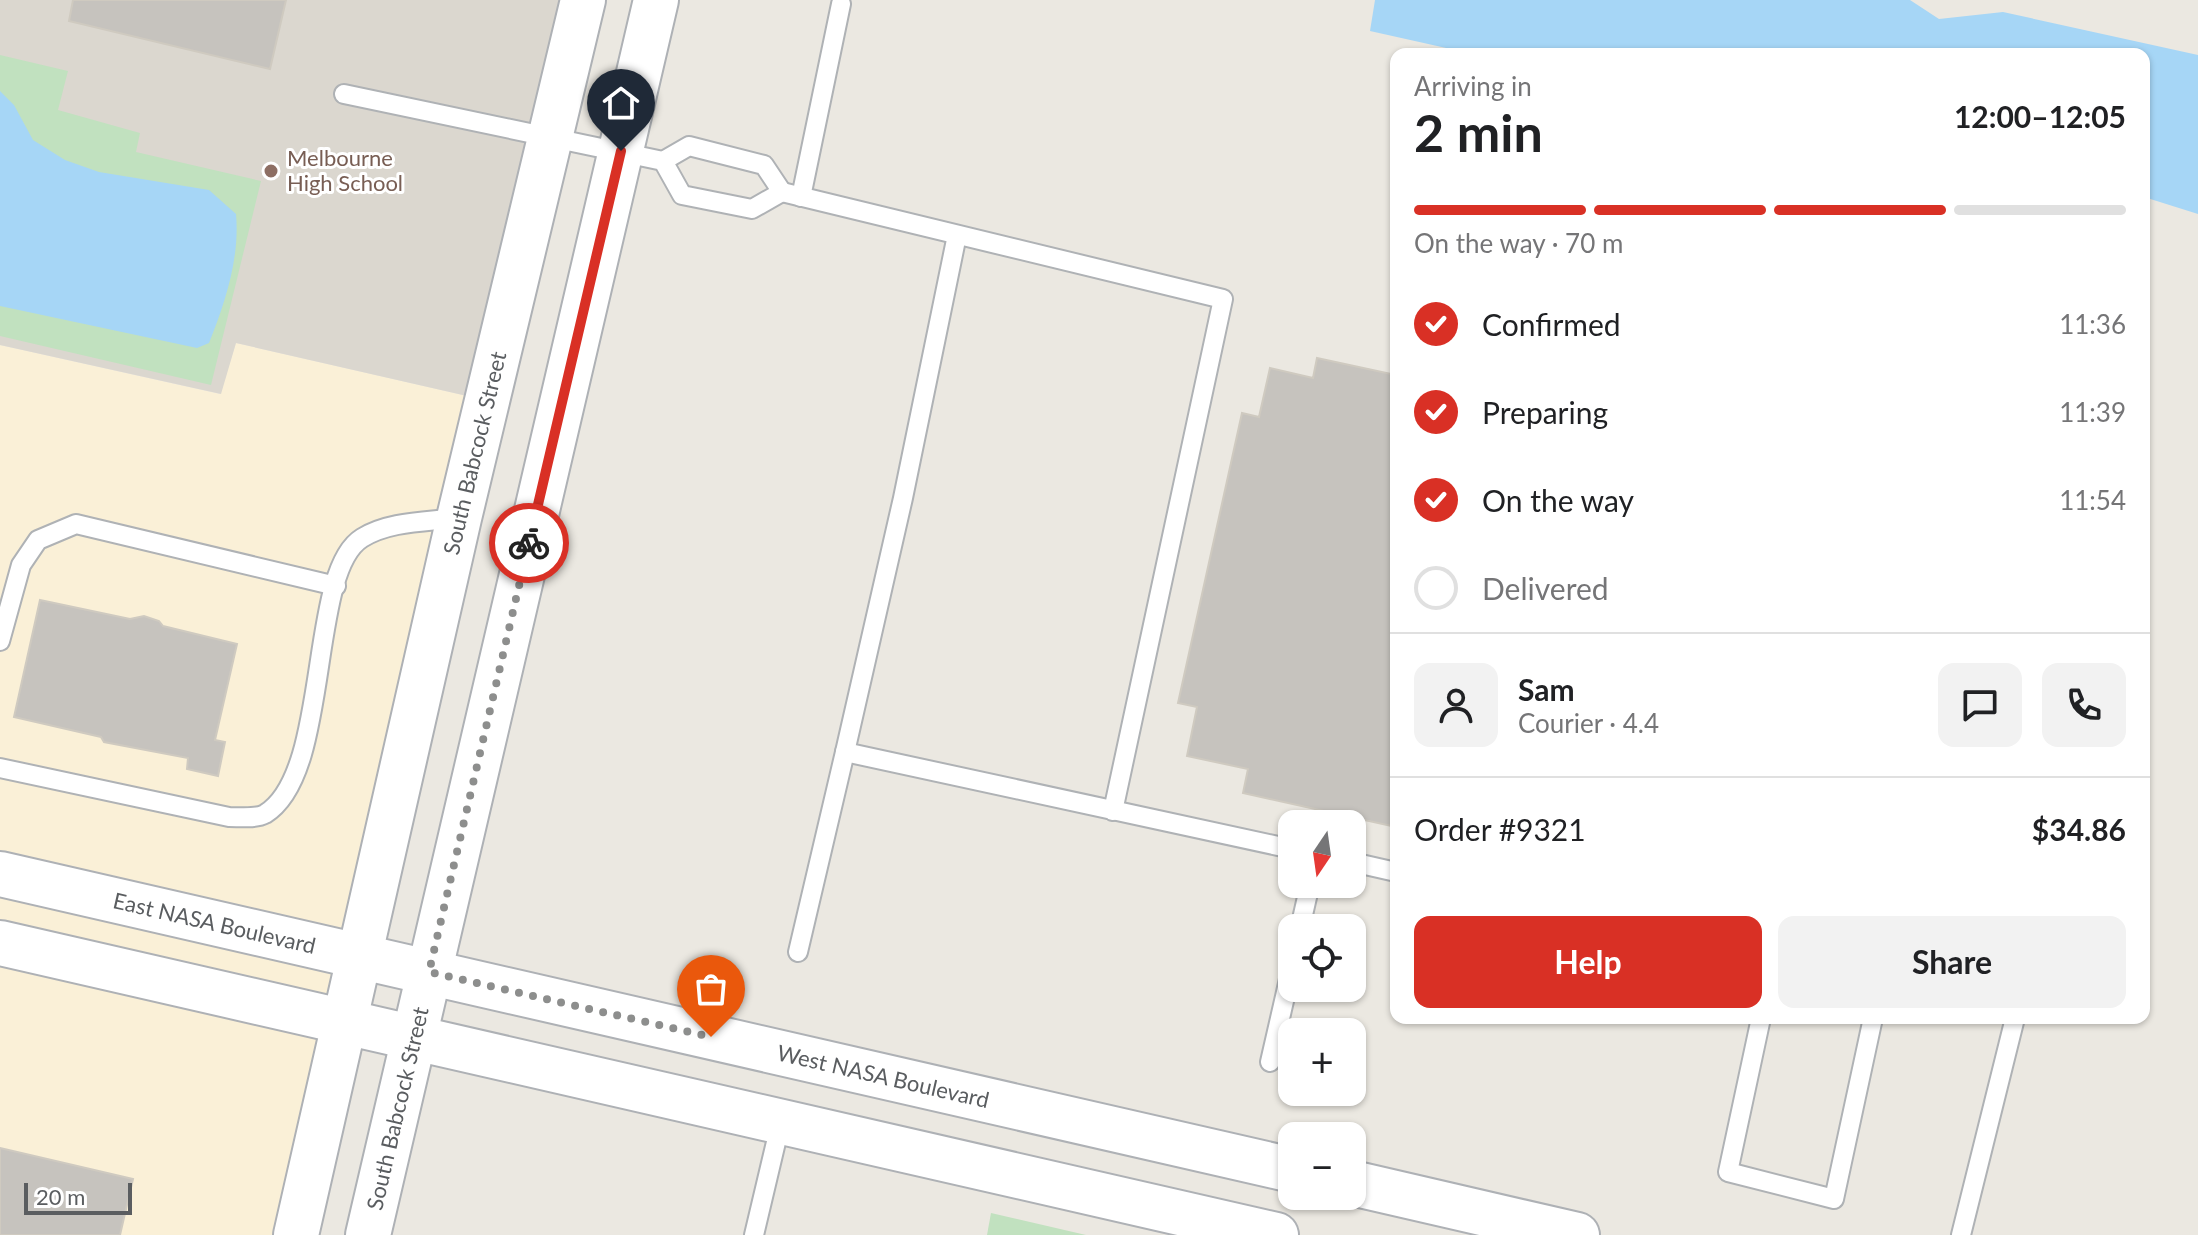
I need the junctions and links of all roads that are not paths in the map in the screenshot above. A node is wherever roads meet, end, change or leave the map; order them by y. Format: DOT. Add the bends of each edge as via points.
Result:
graph roads {
  1 [pos="583,0"];
  2 [pos="656,0"];
  3 [pos="841,4"];
  4 [pos="344,94"];
  5 [pos="551,137"];
  6 [pos="621,151"];
  7 [pos="663,161"];
  8 [pos="782,192"];
  9 [pos="801,197"];
  10 [pos="957,235"];
  11 [pos="459,518"];
  12 [pos="336,586"];
  13 [pos="0,641"];
  14 [pos="845,752"];
  15 [pos="0,768"];
  16 [pos="1113,811"];
  17 [pos="1278,846"];
  18 [pos="1366,865"];
  19 [pos="1390,871"];
  20 [pos="0,874"];
  21 [pos="0,943"];
  22 [pos="798,952"];
  23 [pos="360,956"];
  24 [pos="429,972"];
  25 [pos="1284,1002"];
  26 [pos="345,1021"];
  27 [pos="1760,1024"];
  28 [pos="1872,1024"];
  29 [pos="2014,1024"];
  30 [pos="414,1037"];
  31 [pos="1270,1062"];
  32 [pos="781,1121"];
  33 [pos="1278,1167"];
  34 [pos="1366,1186"];
  35 [pos="296,1235"];
  36 [pos="368,1235"];
  37 [pos="754,1235"];
  38 [pos="1276,1235"];
  39 [pos="1577,1235"];
  40 [pos="1961,1235"];
  1 -- 5 [label="main road, South Babcock Street"];
  2 -- 6 [label="main road, South Babcock Street"];
  3 -- 9 [label="lane"];
  4 -- 5 [label="lane"];
  5 -- 6 [label="lane"];
  5 -- 11 [label="main road, South Babcock Street"];
  6 -- 7 [label="lane"];
  6 -- 24 [label="main road, South Babcock Street"];
  7 -- 8 [label="lane" via="689,146 764,165"];
  7 -- 8 [label="lane" via="682,195 752,209"];
  8 -- 9 [label="lane"];
  9 -- 10 [label="lane"];
  10 -- 14 [label="lane"];
  10 -- 16 [label="lane" via="1223,299"];
  11 -- 12 [label="lane" via="399,525 360,538 339,569"];
  11 -- 23 [label="main road, South Babcock Street"];
  12 -- 13 [label="lane" via="76,524 38,540 21,565"];
  12 -- 15 [label="lane" via="298,771 281,801 262,816 229,817"];
  14 -- 16 [label="lane"];
  14 -- 22 [label="lane"];
  16 -- 17 [label="lane"];
  18 -- 19 [label="lane"];
  20 -- 23 [label="main road, East NASA Boulevard"];
  21 -- 26 [label="main road"];
  23 -- 24 [label="main road, East NASA Boulevard"];
  23 -- 26 [label="main road, South Babcock Street"];
  24 -- 30 [label="main road, South Babcock Street"];
  24 -- 33 [label="main road, West NASA Boulevard"];
  25 -- 31 [label="lane"];
  26 -- 30 [label="main road"];
  26 -- 35 [label="main road, South Babcock Street"];
  27 -- 28 [label="lane" via="1728,1172 1834,1199"];
  29 -- 40 [label="lane"];
  30 -- 32 [label="main road"];
  30 -- 36 [label="main road, South Babcock Street"];
  32 -- 37 [label="lane"];
  32 -- 38 [label="main road"];
  34 -- 39 [label="main road"];
}
